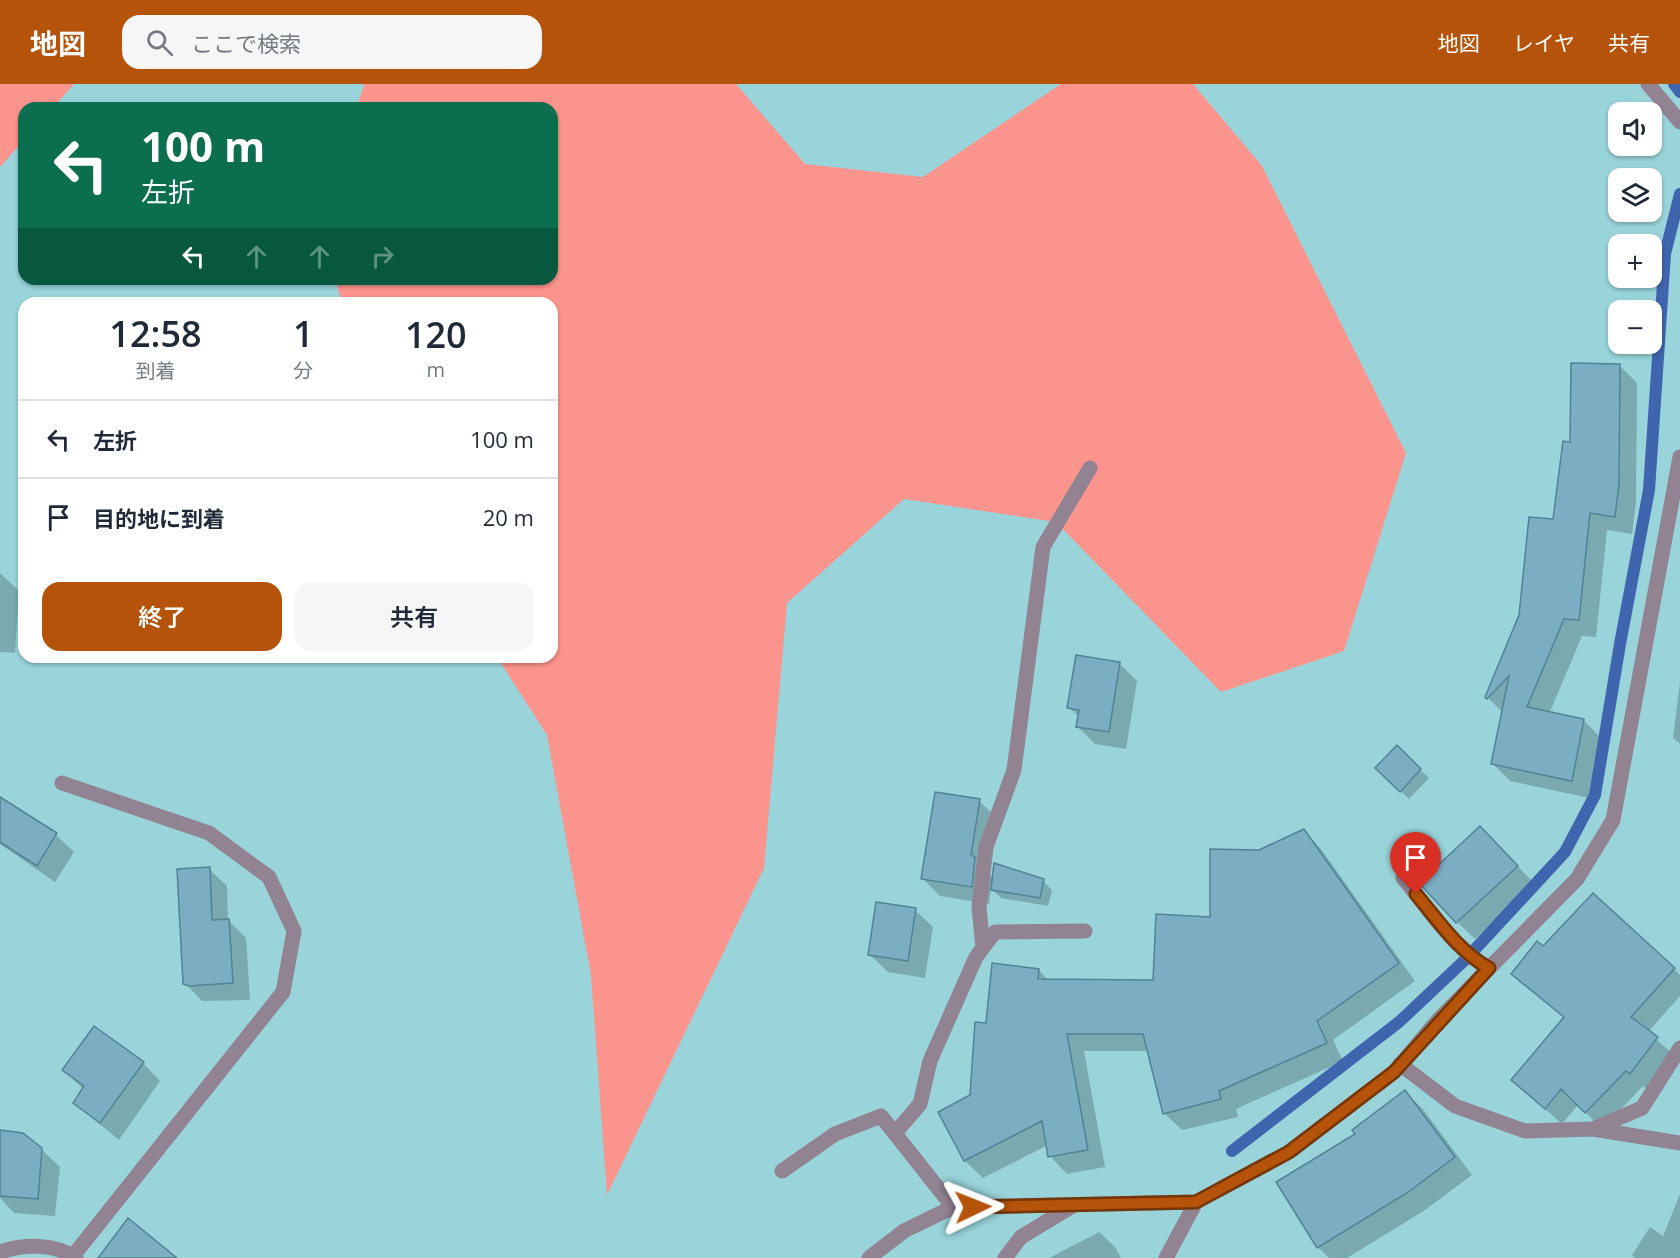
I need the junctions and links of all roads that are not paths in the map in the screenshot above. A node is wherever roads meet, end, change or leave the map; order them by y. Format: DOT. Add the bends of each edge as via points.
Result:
graph roads {
  1 [pos="1648,84"];
  2 [pos="1680,122"];
  3 [pos="1680,457"];
  4 [pos="1090,468"];
  5 [pos="62,783"];
  6 [pos="1403,878"];
  7 [pos="1085,931"];
  8 [pos="983,948"];
  9 [pos="1484,965"];
  10 [pos="1680,1048"];
  11 [pos="1400,1065"];
  12 [pos="1593,1129"];
  13 [pos="895,1132"];
  14 [pos="1680,1143"];
  15 [pos="782,1171"];
  16 [pos="1196,1202"];
  17 [pos="1077,1203"];
  18 [pos="953,1207"];
  19 [pos="0,1252"];
  20 [pos="74,1257"];
  21 [pos="869,1258"];
  22 [pos="1005,1258"];
  23 [pos="1166,1258"];
  1 -- 2 [label="street"];
  3 -- 9 [label="street" via="1613,820 1577,879"];
  4 -- 8 [label="street" via="1042,547 1014,770 986,847 979,907"];
  5 -- 20 [label="street" via="209,833 269,877 294,931 283,992"];
  6 -- 9 [label="street" via="1454,939"];
  7 -- 8 [label="street" via="995,932"];
  8 -- 13 [label="street" via="930,1061 920,1104"];
  9 -- 11 [label="street"];
  10 -- 12 [label="street" via="1642,1108"];
  11 -- 12 [label="street" via="1455,1106 1525,1131"];
  11 -- 16 [label="street" via="1289,1152"];
  12 -- 14 [label="street"];
  13 -- 15 [label="street" via="880,1116 835,1134"];
  13 -- 18 [label="street"];
  16 -- 17 [label="street"];
  16 -- 23 [label="street"];
  17 -- 18 [label="street"];
  17 -- 22 [label="street" via="1021,1237"];
  18 -- 21 [label="street" via="904,1231"];
  19 -- 20 [label="street" via="23,1245 66,1251"];
}
